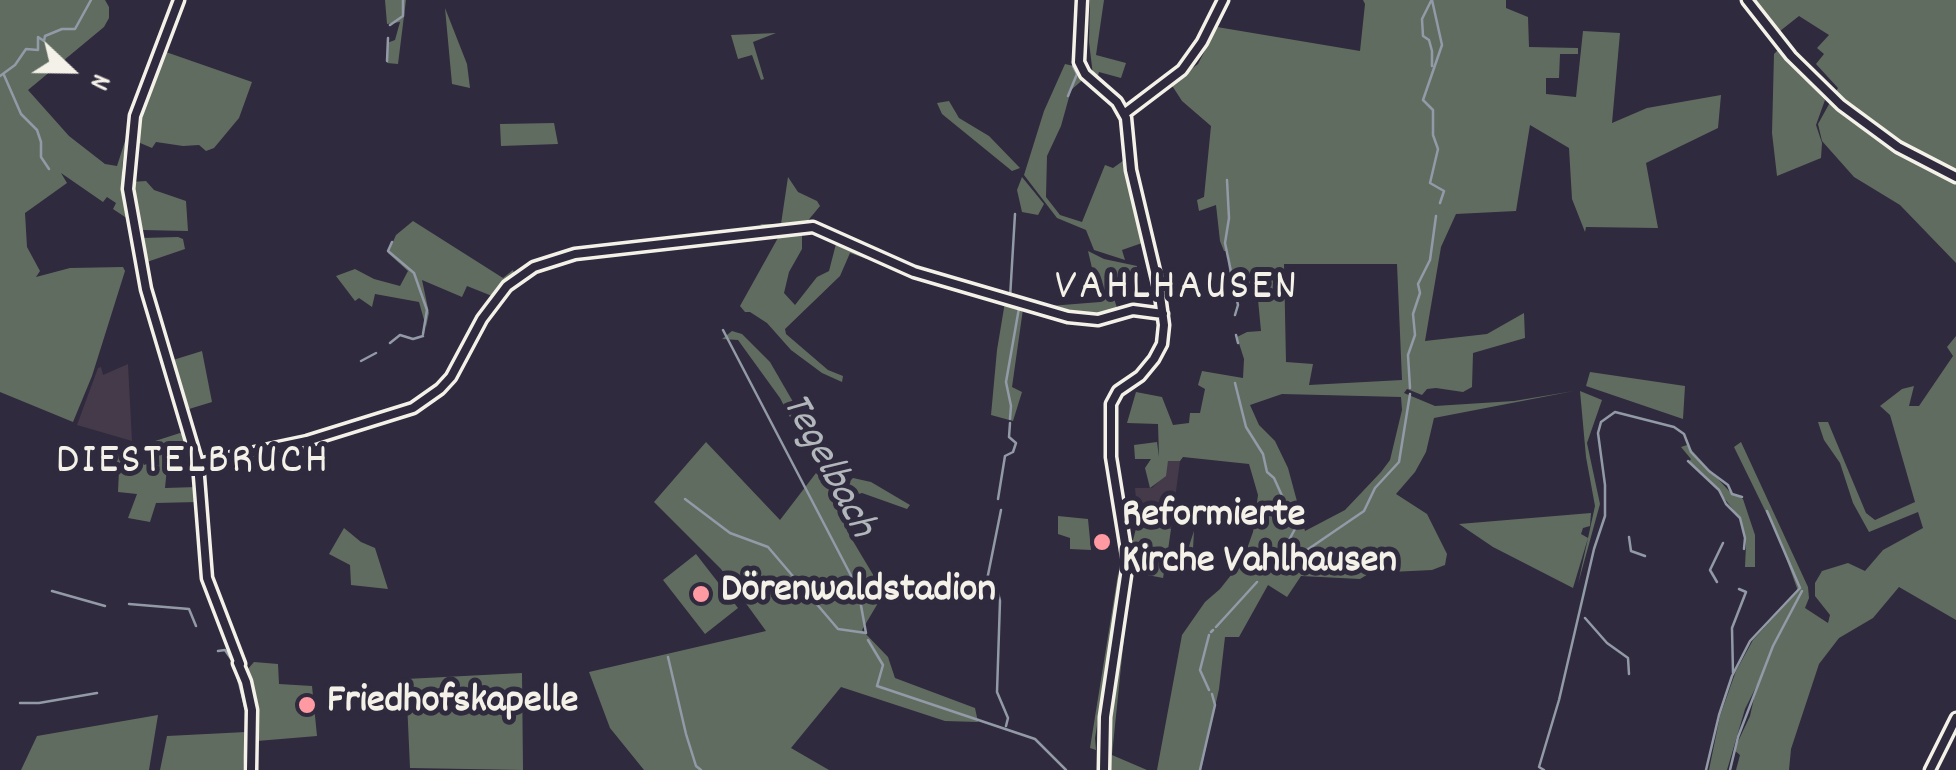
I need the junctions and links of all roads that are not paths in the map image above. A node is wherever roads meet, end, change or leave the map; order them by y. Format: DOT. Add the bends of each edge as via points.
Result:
graph roads {
  1 [pos="179,0"];
  2 [pos="1082,0"];
  3 [pos="1223,0"];
  4 [pos="1747,0"];
  5 [pos="1124,114"];
  6 [pos="1956,177"];
  7 [pos="1163,314"];
  8 [pos="198,464"];
  9 [pos="1956,718"];
  10 [pos="252,770"];
  11 [pos="1104,770"];
  12 [pos="1930,770"];
  1 -- 8 [label="street" via="136,116 128,188 149,298"];
  2 -- 5 [label="street" via="1080,65"];
  3 -- 5 [label="street" via="1182,70"];
  4 -- 6 [label="street" via="1831,96 1886,139"];
  5 -- 7 [label="street"];
  7 -- 8 [label="street" via="1068,317 914,272 806,226 575,254 541,264 498,296 455,371 418,405 307,441"];
  7 -- 11 [label="street" via="1158,353 1111,404 1128,562 1104,726"];
  8 -- 10 [label="street" via="205,566 250,700"];
  9 -- 12 [label="street"];
}
